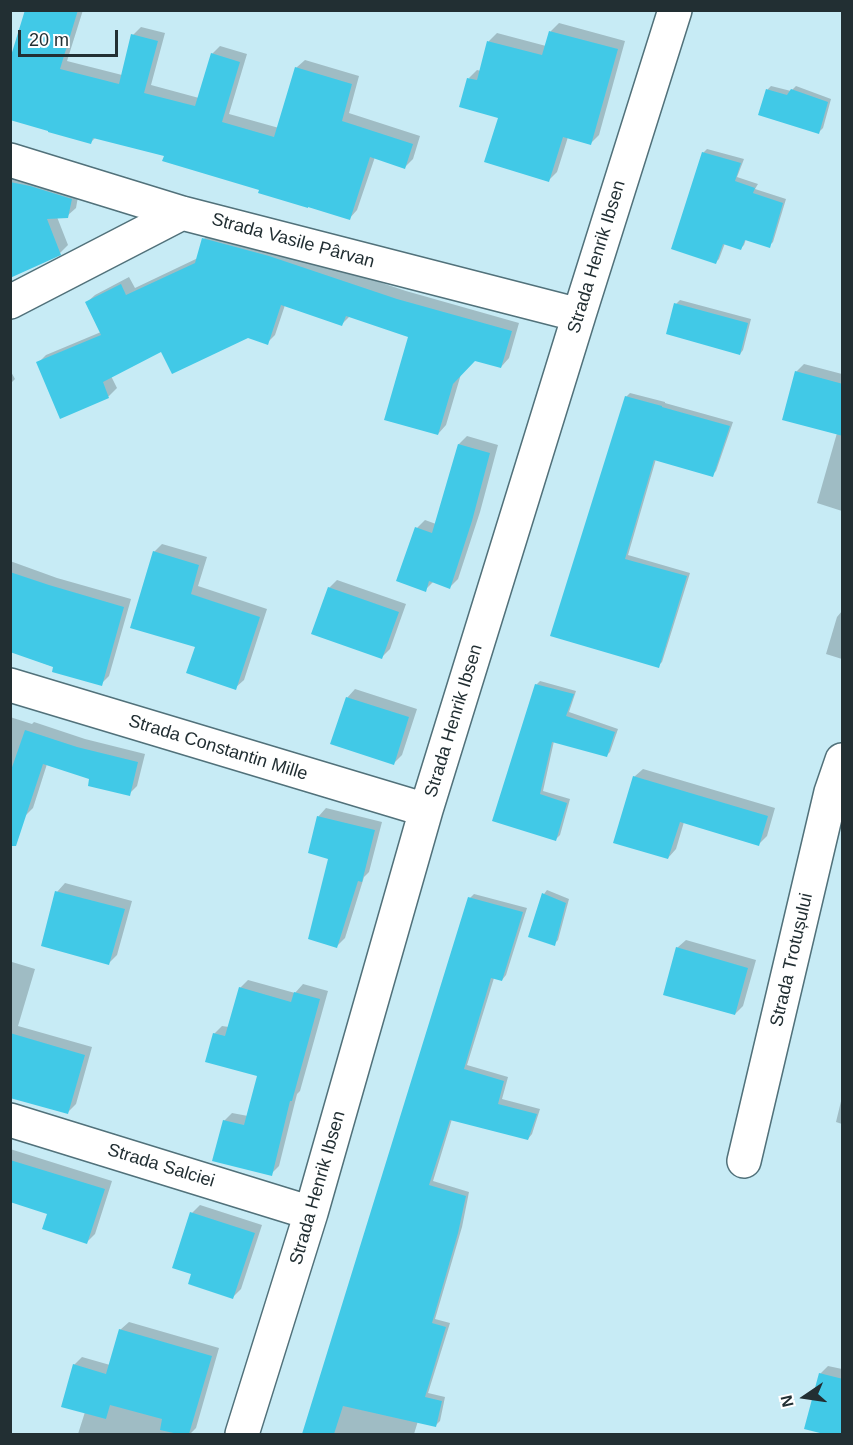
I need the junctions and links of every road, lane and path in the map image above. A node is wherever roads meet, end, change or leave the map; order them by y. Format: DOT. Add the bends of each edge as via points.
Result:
graph roads {
  1 [pos="675,10"];
  2 [pos="10,159"];
  3 [pos="182,213"];
  4 [pos="10,303"];
  5 [pos="579,315"];
  6 [pos="10,685"];
  7 [pos="843,760"];
  8 [pos="426,810"];
  9 [pos="10,1120"];
  10 [pos="744,1161"];
  11 [pos="311,1213"];
  12 [pos="242,1434"];
  1 -- 5 [label="street, Strada Henrik Ibsen"];
  2 -- 3 [label="street, Strada Vasile Pârvan"];
  3 -- 4 [label="street"];
  3 -- 5 [label="street, Strada Vasile Pârvan"];
  5 -- 8 [label="street, Strada Henrik Ibsen"];
  6 -- 8 [label="street, Strada Constantin Mille"];
  7 -- 10 [label="street, Strada Trotușului" via="831,792"];
  8 -- 11 [label="street, Strada Henrik Ibsen"];
  9 -- 11 [label="street, Strada Salciei"];
  11 -- 12 [label="street, Strada Henrik Ibsen"];
}
